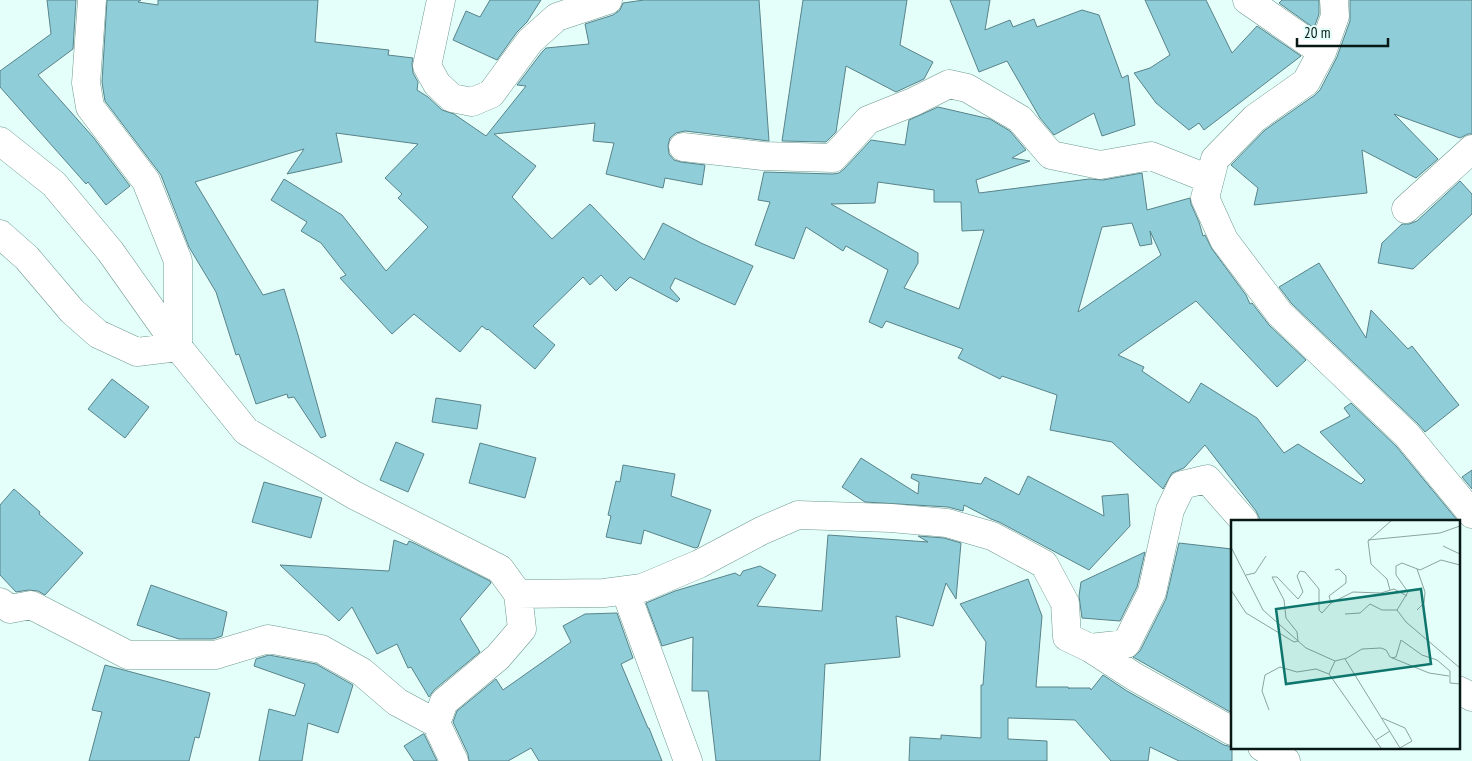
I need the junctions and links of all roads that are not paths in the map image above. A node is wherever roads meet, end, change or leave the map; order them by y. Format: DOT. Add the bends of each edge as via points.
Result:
graph roads {
  1 [pos="92,0"];
  2 [pos="441,0"];
  3 [pos="608,0"];
  4 [pos="1247,0"];
  5 [pos="1334,0"];
  6 [pos="553,8"];
  7 [pos="1322,52"];
  8 [pos="0,141"];
  9 [pos="683,147"];
  10 [pos="1472,149"];
  11 [pos="1209,179"];
  12 [pos="1406,209"];
  13 [pos="0,234"];
  14 [pos="178,347"];
  15 [pos="1472,514"];
  16 [pos="1243,520"];
  17 [pos="624,590"];
  18 [pos="518,594"];
  19 [pos="0,602"];
  20 [pos="1090,648"];
  21 [pos="1460,691"];
  22 [pos="1472,697"];
  23 [pos="436,723"];
  24 [pos="1231,730"];
  25 [pos="1264,748"];
  26 [pos="454,761"];
  27 [pos="688,761"];
  28 [pos="1286,761"];
  1 -- 14 [label="street" via="86,83 90,107 146,180 178,261"];
  2 -- 6 [label="street" via="427,66 437,84 452,98 472,102 491,94"];
  3 -- 6 [label="street"];
  4 -- 7 [label="street"];
  5 -- 7 [label="street" via="1335,16"];
  7 -- 11 [label="street" via="1306,82 1255,118 1215,159"];
  8 -- 14 [label="street" via="54,184 110,251"];
  9 -- 11 [label="street" via="763,156 832,158 868,120 949,84 967,88 1020,119 1051,156 1100,165 1151,156"];
  10 -- 12 [label="street"];
  11 -- 15 [label="street" via="1205,198 1224,240 1280,314 1407,435"];
  13 -- 14 [label="street" via="98,334 137,352"];
  14 -- 18 [label="street" via="246,430 354,496 500,569"];
  16 -- 20 [label="street" via="1207,480 1182,485 1170,510 1152,592 1126,644"];
  17 -- 18 [label="street"];
  17 -- 20 [label="street" via="642,588 699,564 798,515 890,518 947,524 992,536 1044,564 1065,603 1067,637"];
  17 -- 27 [label="street"];
  18 -- 23 [label="street" via="522,629 498,657 444,702"];
  19 -- 23 [label="street" via="10,609 31,606 128,654 215,655 268,639 321,649 362,672 397,702"];
  20 -- 24 [label="street"];
  21 -- 22 [label="street"];
  23 -- 26 [label="street"];
  25 -- 28 [label="street"];
}
